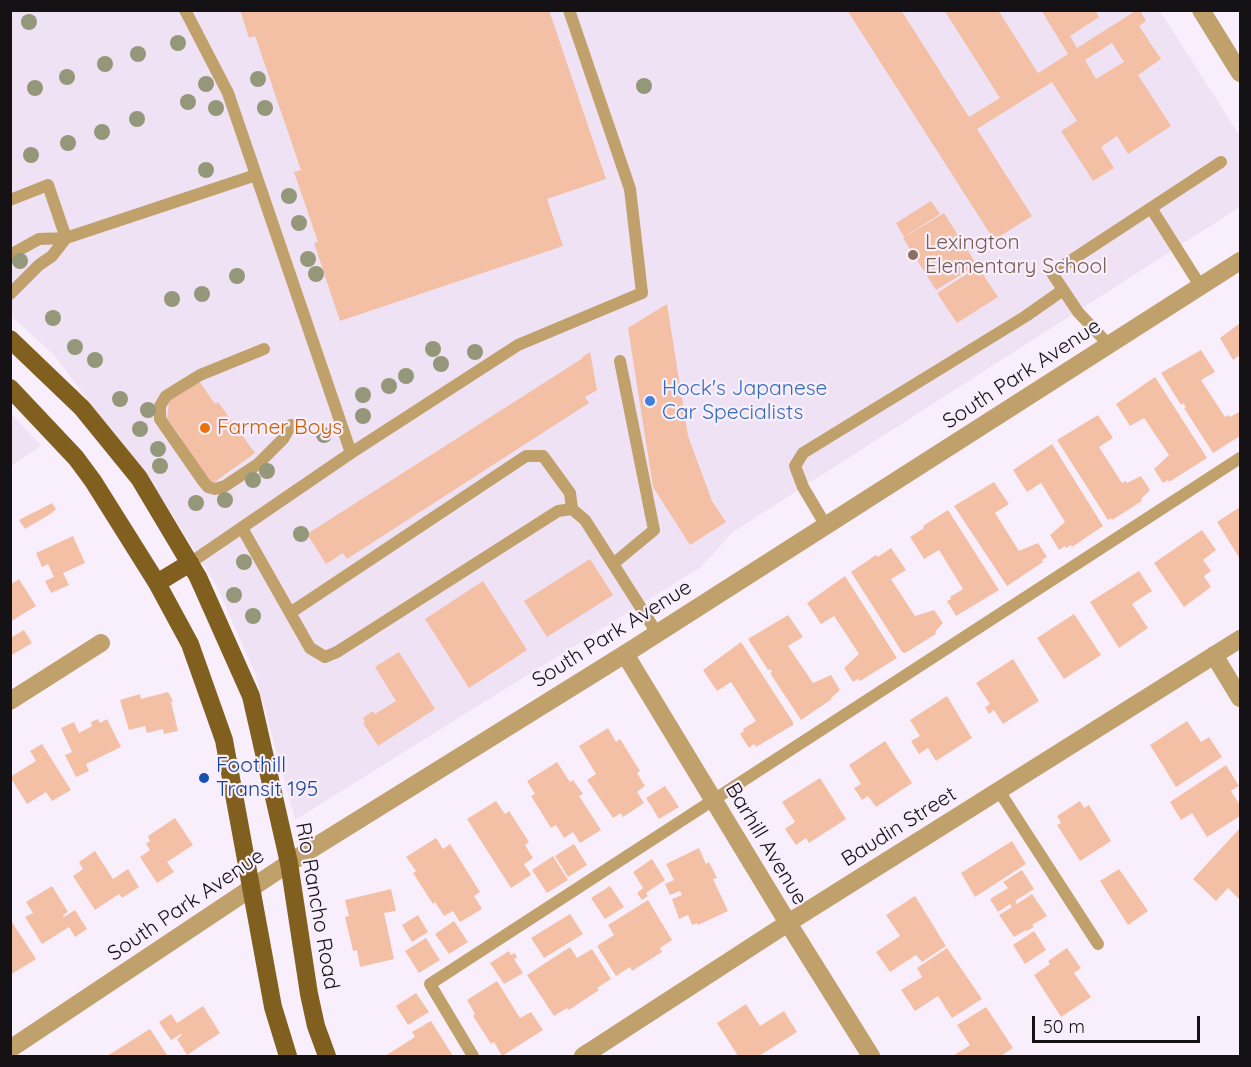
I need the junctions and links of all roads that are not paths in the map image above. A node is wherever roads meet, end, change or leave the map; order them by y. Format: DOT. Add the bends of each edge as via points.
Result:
graph roads {
  1 [pos="185,10"];
  2 [pos="569,10"];
  3 [pos="1201,10"];
  4 [pos="1240,73"];
  5 [pos="1221,162"];
  6 [pos="256,175"];
  7 [pos="10,200"];
  8 [pos="1150,208"];
  9 [pos="66,238"];
  10 [pos="10,255"];
  11 [pos="1240,261"];
  12 [pos="1201,286"];
  13 [pos="1064,290"];
  14 [pos="10,294"];
  15 [pos="10,339"];
  16 [pos="1109,345"];
  17 [pos="264,349"];
  18 [pos="620,361"];
  19 [pos="10,388"];
  20 [pos="291,425"];
  21 [pos="351,453"];
  22 [pos="1240,459"];
  23 [pos="572,509"];
  24 [pos="826,525"];
  25 [pos="242,528"];
  26 [pos="189,563"];
  27 [pos="613,564"];
  28 [pos="157,583"];
  29 [pos="290,613"];
  30 [pos="657,633"];
  31 [pos="1240,639"];
  32 [pos="100,643"];
  33 [pos="625,654"];
  34 [pos="1214,655"];
  35 [pos="1240,698"];
  36 [pos="10,701"];
  37 [pos="999,791"];
  38 [pos="714,800"];
  39 [pos="289,863"];
  40 [pos="252,888"];
  41 [pos="788,923"];
  42 [pos="1098,944"];
  43 [pos="10,1049"];
  44 [pos="288,1056"];
  45 [pos="327,1056"];
  46 [pos="473,1056"];
  47 [pos="584,1056"];
  48 [pos="871,1056"];
  1 -- 6 [label="lane" via="228,93"];
  2 -- 21 [label="lane" via="630,189 642,293 518,345"];
  3 -- 4 [label="street"];
  5 -- 8 [label="lane"];
  6 -- 9 [label="lane"];
  6 -- 21 [label="lane"];
  7 -- 9 [label="lane" via="48,185"];
  8 -- 12 [label="lane"];
  8 -- 13 [label="lane" via="1052,273"];
  9 -- 10 [label="lane" via="39,239"];
  9 -- 14 [label="lane"];
  11 -- 12 [label="street, South Park Avenue"];
  12 -- 16 [label="street, South Park Avenue"];
  13 -- 16 [label="lane" via="1078,312"];
  13 -- 24 [label="lane" via="803,453 795,466"];
  15 -- 26 [label="main road, Rio Rancho Road" via="82,408 139,478"];
  16 -- 24 [label="street, South Park Avenue"];
  17 -- 20 [label="lane" via="217,367 166,396 160,406 160,419 203,481 215,489 258,464"];
  18 -- 27 [label="lane" via="654,530"];
  19 -- 28 [label="main road" via="76,459"];
  21 -- 25 [label="lane"];
  22 -- 38 [label="lane"];
  23 -- 27 [label="lane" via="585,520"];
  23 -- 29 [label="lane" via="558,511 324,657 310,648"];
  23 -- 29 [label="lane" via="570,493 543,456 526,456"];
  24 -- 30 [label="street, South Park Avenue"];
  25 -- 26 [label="lane"];
  25 -- 29 [label="lane"];
  26 -- 28 [label="main road"];
  26 -- 39 [label="main road, Rio Rancho Road" via="251,696"];
  27 -- 30 [label="lane"];
  28 -- 40 [label="main road" via="190,644 224,740"];
  30 -- 33 [label="street, South Park Avenue"];
  31 -- 34 [label="street, Baudin Street"];
  32 -- 36 [label="street"];
  33 -- 38 [label="street, Barhill Avenue"];
  33 -- 39 [label="street, South Park Avenue"];
  34 -- 35 [label="street"];
  34 -- 37 [label="street, Baudin Street"];
  37 -- 41 [label="street, Baudin Street"];
  37 -- 42 [label="lane"];
  38 -- 41 [label="street, Barhill Avenue"];
  38 -- 46 [label="lane" via="430,984"];
  39 -- 40 [label="street, South Park Avenue"];
  39 -- 45 [label="main road, Rio Rancho Road" via="309,994"];
  40 -- 43 [label="street, South Park Avenue"];
  40 -- 44 [label="main road" via="273,1007"];
  41 -- 47 [label="street, Baudin Street"];
  41 -- 48 [label="street, Barhill Avenue"];
}
